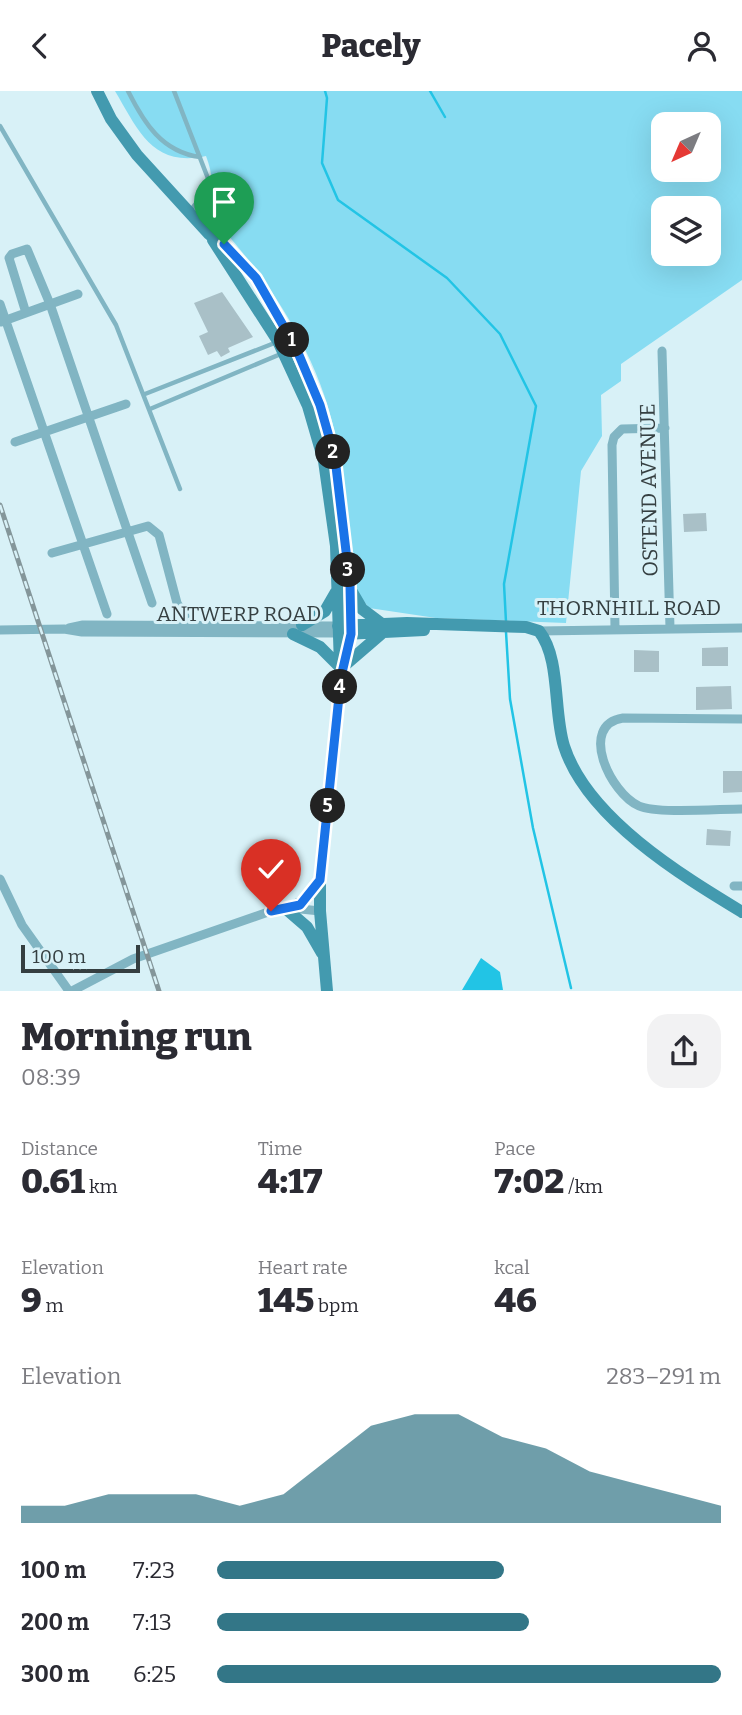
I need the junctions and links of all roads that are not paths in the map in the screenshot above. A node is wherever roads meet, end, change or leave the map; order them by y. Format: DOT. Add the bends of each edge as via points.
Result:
graph roads {
  1 [pos="97,91"];
  2 [pos="128,91"];
  3 [pos="174,91"];
  4 [pos="0,126"];
  5 [pos="200,157"];
  6 [pos="190,212"];
  7 [pos="78,294"];
  8 [pos="0,304"];
  9 [pos="50,305"];
  10 [pos="26,313"];
  11 [pos="3,322"];
  12 [pos="287,345"];
  13 [pos="662,351"];
  14 [pos="145,394"];
  15 [pos="126,404"];
  16 [pos="150,409"];
  17 [pos="89,417"];
  18 [pos="665,428"];
  19 [pos="44,432"];
  20 [pos="15,442"];
  21 [pos="180,489"];
  22 [pos="128,531"];
  23 [pos="83,544"];
  24 [pos="52,553"];
  25 [pos="344,587"];
  26 [pos="152,603"];
  27 [pos="177,603"];
  28 [pos="107,614"];
  29 [pos="170,626"];
  30 [pos="191,627"];
  31 [pos="492,627"];
  32 [pos="0,628"];
  33 [pos="615,628"];
  34 [pos="670,628"];
  35 [pos="742,628"];
  36 [pos="64,629"];
  37 [pos="382,629"];
  38 [pos="298,630"];
  39 [pos="345,630"];
  40 [pos="539,631"];
  41 [pos="342,670"];
  42 [pos="742,719"];
  43 [pos="742,809"];
  44 [pos="0,879"];
  45 [pos="320,880"];
  46 [pos="288,908"];
  47 [pos="320,911"];
  48 [pos="742,912"];
  49 [pos="324,957"];
  50 [pos="70,991"];
  51 [pos="327,991"];
  1 -- 6 [label="main road" via="137,155"];
  2 -- 5 [label="lane" via="165,144"];
  3 -- 5 [label="lane"];
  4 -- 14 [label="lane" via="111,315"];
  5 -- 6 [label="lane" via="209,181"];
  6 -- 12 [label="main road" via="256,278"];
  7 -- 9 [label="street"];
  8 -- 11 [label="street"];
  9 -- 10 [label="street"];
  9 -- 10 [label="street" via="29,250 12,254 9,265"];
  9 -- 17 [label="street"];
  10 -- 11 [label="street"];
  11 -- 19 [label="street"];
  12 -- 14 [label="lane"];
  12 -- 16 [label="lane"];
  12 -- 25 [label="main road" via="320,405 335,458"];
  13 -- 18 [label="street, OSTEND AVENUE"];
  14 -- 16 [label="lane"];
  15 -- 17 [label="street"];
  16 -- 21 [label="lane"];
  17 -- 19 [label="street"];
  17 -- 22 [label="street"];
  18 -- 33 [label="street" via="622,429 614,437"];
  18 -- 34 [label="street, OSTEND AVENUE"];
  19 -- 20 [label="street"];
  19 -- 23 [label="street"];
  22 -- 23 [label="street"];
  22 -- 26 [label="street"];
  22 -- 27 [label="street" via="148,526 159,535"];
  23 -- 24 [label="street"];
  23 -- 28 [label="street"];
  25 -- 37 [label="main road"];
  25 -- 38 [label="main road" via="325,611"];
  25 -- 39 [label="main road"];
  27 -- 29 [label="street"];
  27 -- 30 [label="street"];
  29 -- 30 [label="street, ANTWERP ROAD"];
  29 -- 36 [label="street, ANTWERP ROAD"];
  30 -- 38 [label="street, ANTWERP ROAD"];
  31 -- 37 [label="main road, ANTWERP ROAD"];
  31 -- 40 [label="main road, THORNHILL ROAD"];
  32 -- 36 [label="street, ANTWERP ROAD"];
  33 -- 34 [label="street, THORNHILL ROAD"];
  33 -- 40 [label="street, THORNHILL ROAD"];
  34 -- 35 [label="street, THORNHILL ROAD"];
  36 -- 38 [label="street, ANTWERP ROAD"];
  37 -- 39 [label="main road, ANTWERP ROAD"];
  37 -- 41 [label="main road"];
  38 -- 39 [label="street, ANTWERP ROAD"];
  38 -- 41 [label="main road"];
  39 -- 41 [label="main road"];
  40 -- 48 [label="main road" via="549,647 564,746 588,788 629,832 665,861"];
  41 -- 45 [label="main road"];
  42 -- 43 [label="street" via="616,719 605,730 602,748 607,775 640,807"];
  44 -- 50 [label="street" via="22,925"];
  45 -- 46 [label="main road" via="304,901"];
  45 -- 47 [label="main road"];
  46 -- 47 [label="street"];
  46 -- 49 [label="main road" via="307,927"];
  46 -- 50 [label="street" via="133,959"];
  47 -- 49 [label="main road"];
  49 -- 51 [label="main road"];
}
